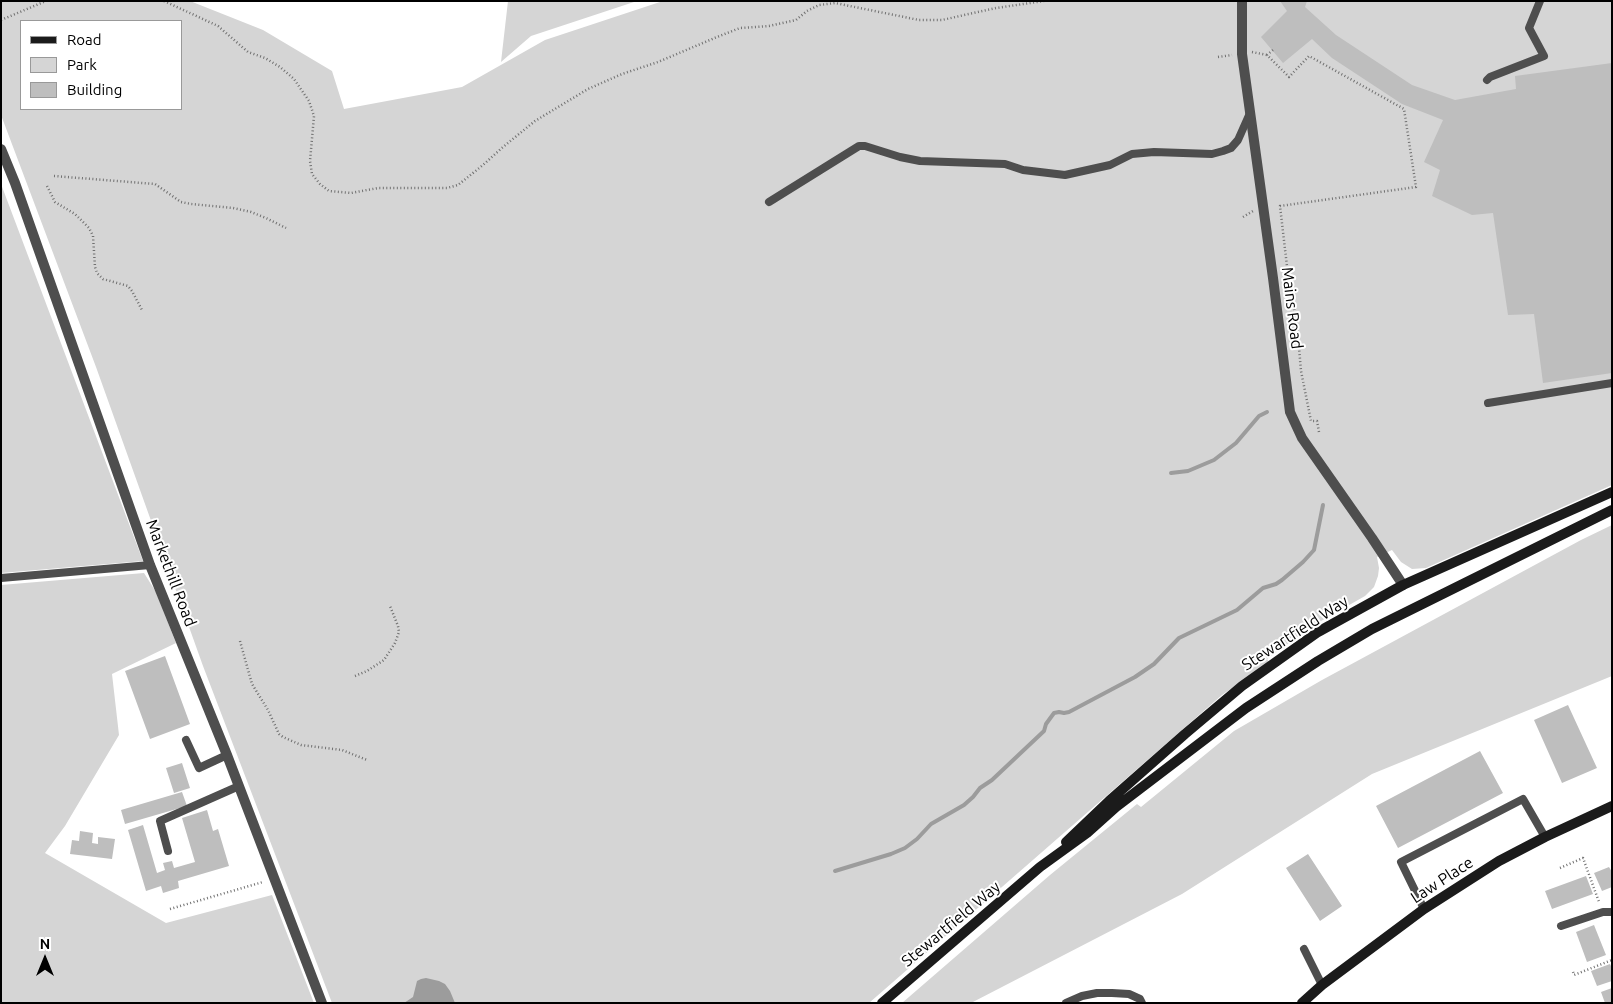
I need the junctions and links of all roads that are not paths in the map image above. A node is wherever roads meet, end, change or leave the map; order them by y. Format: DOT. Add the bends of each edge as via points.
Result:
graph roads {
  1 [pos="1242,1"];
  2 [pos="1540,1"];
  3 [pos="1487,80"];
  4 [pos="1250,113"];
  5 [pos="1,150"];
  6 [pos="770,202"];
  7 [pos="1612,383"];
  8 [pos="1488,403"];
  9 [pos="1612,492"];
  10 [pos="1612,510"];
  11 [pos="150,565"];
  12 [pos="1,578"];
  13 [pos="1403,585"];
  14 [pos="186,740"];
  15 [pos="227,756"];
  16 [pos="239,786"];
  17 [pos="1612,806"];
  18 [pos="1545,837"];
  19 [pos="168,851"];
  20 [pos="1040,867"];
  21 [pos="1424,909"];
  22 [pos="1612,912"];
  23 [pos="1561,926"];
  24 [pos="1304,949"];
  25 [pos="1322,985"];
  26 [pos="322,1003"];
  27 [pos="882,1003"];
  28 [pos="1066,1003"];
  29 [pos="1142,1003"];
  30 [pos="1302,1003"];
  1 -- 4 [label="street, Mains Road" via="1242,54"];
  2 -- 3 [label="lane" via="1529,28 1544,56"];
  4 -- 6 [label="lane" via="1238,140 1223,151 1212,154 1132,154 1110,164 1065,175 1023,170 1005,164 920,161 858,146"];
  4 -- 13 [label="street, Mains Road" via="1290,412 1302,438"];
  5 -- 11 [label="street, Markethill Road"];
  7 -- 8 [label="lane"];
  9 -- 13 [label="street, Stewartfield Way"];
  10 -- 20 [label="street, Stewartfield Way" via="1380,625 1318,661 1246,708"];
  11 -- 12 [label="lane"];
  11 -- 15 [label="street, Markethill Road"];
  13 -- 20 [label="street, Stewartfield Way" via="1318,632 1242,686 1109,801"];
  14 -- 15 [label="lane" via="199,768"];
  15 -- 16 [label="street, Markethill Road"];
  16 -- 19 [label="lane" via="160,821"];
  16 -- 26 [label="street, Markethill Road"];
  17 -- 18 [label="street, Law Place"];
  18 -- 21 [label="street, Law Place" via="1499,861"];
  18 -- 21 [label="lane" via="1523,798 1401,862"];
  20 -- 27 [label="street, Stewartfield Way"];
  21 -- 25 [label="street, Law Place"];
  22 -- 23 [label="lane"];
  24 -- 25 [label="lane"];
  25 -- 30 [label="street, Law Place"];
  28 -- 29 [label="lane" via="1082,996 1112,993 1129,994"];
}
